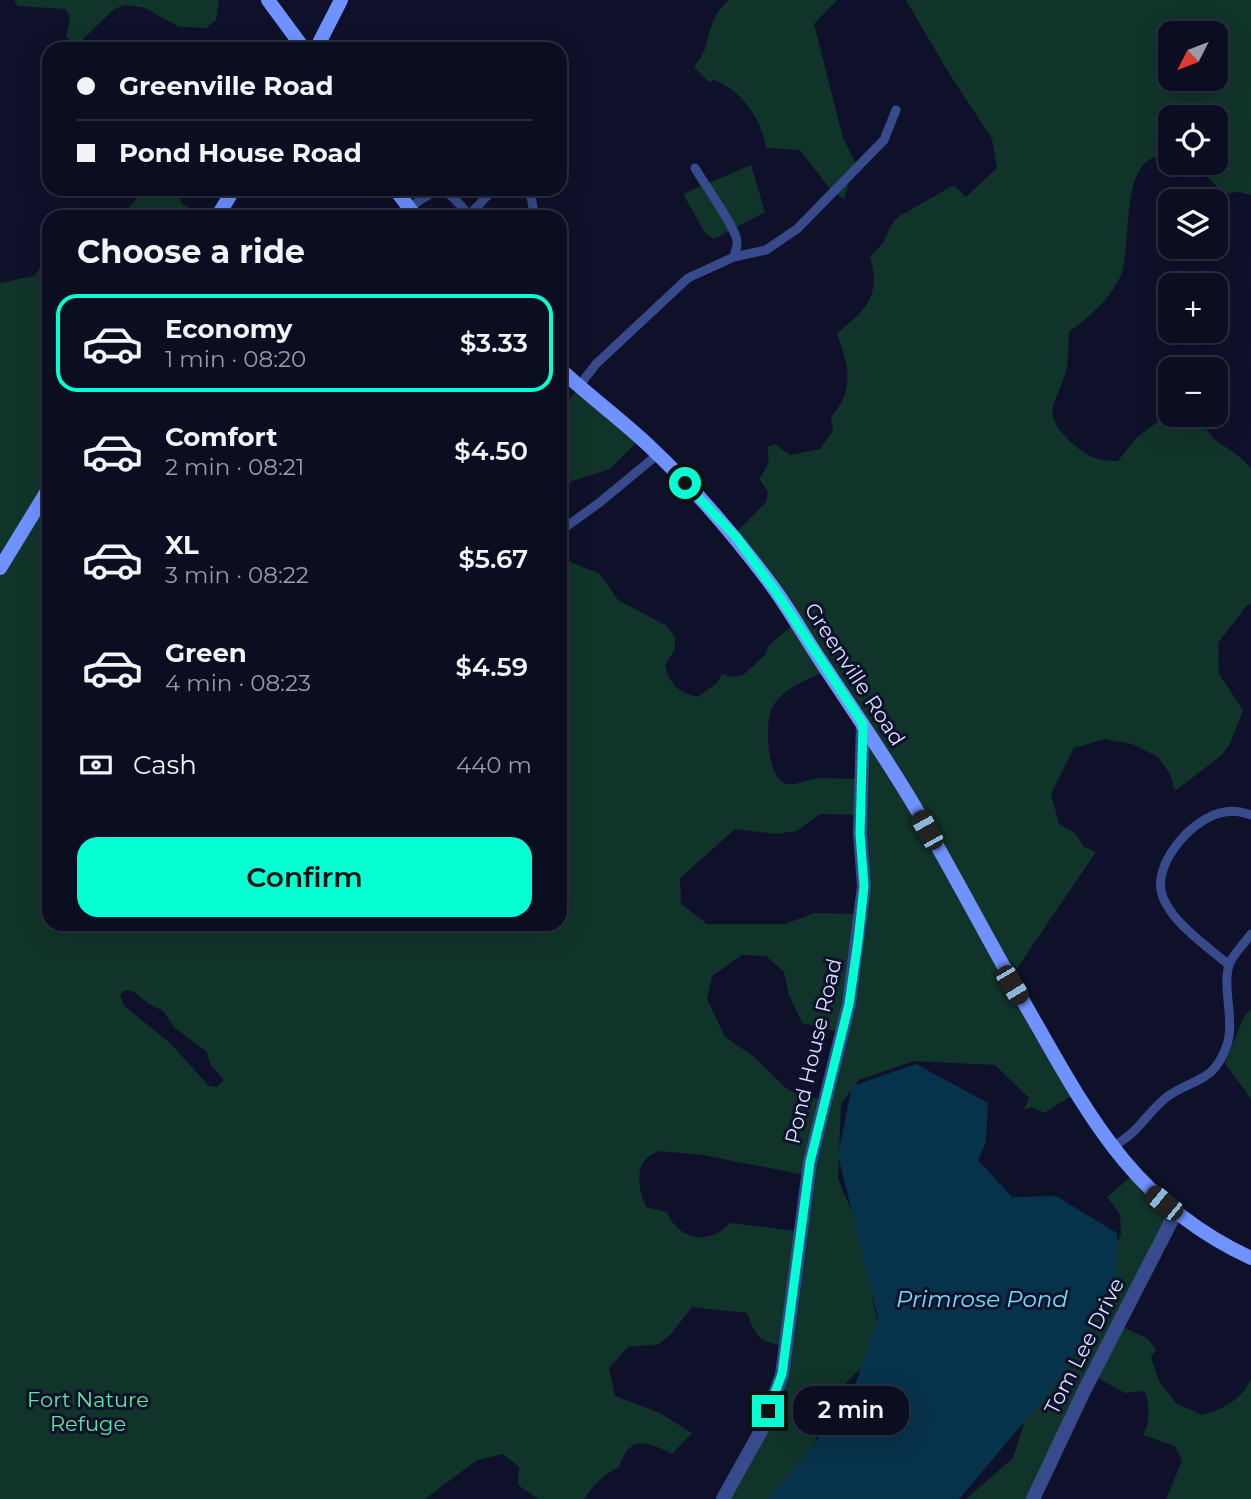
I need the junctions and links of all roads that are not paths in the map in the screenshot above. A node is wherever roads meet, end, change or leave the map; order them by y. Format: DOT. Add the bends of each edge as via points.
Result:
graph roads {
  1 [pos="268,0"];
  2 [pos="341,0"];
  3 [pos="299,42"];
  4 [pos="320,42"];
  5 [pos="896,110"];
  6 [pos="695,168"];
  7 [pos="400,196"];
  8 [pos="428,196"];
  9 [pos="452,196"];
  10 [pos="487,196"];
  11 [pos="411,210"];
  12 [pos="415,210"];
  13 [pos="463,210"];
  14 [pos="474,210"];
  15 [pos="734,257"];
  16 [pos="567,375"];
  17 [pos="579,386"];
  18 [pos="657,455"];
  19 [pos="42,499"];
  20 [pos="567,526"];
  21 [pos="0,568"];
  22 [pos="863,724"];
  23 [pos="1251,815"];
  24 [pos="1251,934"];
  25 [pos="1229,965"];
  26 [pos="1113,1147"];
  27 [pos="1176,1212"];
  28 [pos="1251,1258"];
  29 [pos="723,1499"];
  30 [pos="1033,1499"];
  1 -- 3 [label="main road"];
  2 -- 4 [label="main road"];
  5 -- 15 [label="lane" via="884,140 797,229 766,250"];
  6 -- 15 [label="lane" via="737,241"];
  7 -- 11 [label="main road"];
  8 -- 12 [label="lane"];
  9 -- 13 [label="lane"];
  10 -- 14 [label="lane"];
  15 -- 17 [label="lane" via="688,278 596,364"];
  16 -- 17 [label="main road, Greenville Road"];
  17 -- 18 [label="main road, Greenville Road"];
  18 -- 20 [label="lane"];
  18 -- 22 [label="main road, Greenville Road" via="736,537"];
  19 -- 21 [label="main road"];
  22 -- 26 [label="main road, Greenville Road" via="915,807 1007,977"];
  22 -- 29 [label="street, Pond House Road" via="860,834 864,886 849,1004 810,1162 782,1374 762,1429"];
  23 -- 25 [label="lane" via="1224,812 1205,819 1184,836 1161,876 1161,892 1173,914"];
  24 -- 25 [label="lane"];
  25 -- 26 [label="lane" via="1231,1027 1222,1056 1210,1073 1170,1095"];
  26 -- 27 [label="main road, Greenville Road" via="1153,1194"];
  27 -- 28 [label="main road, Greenville Road" via="1221,1244"];
  27 -- 30 [label="street, Tom Lee Drive"];
}
